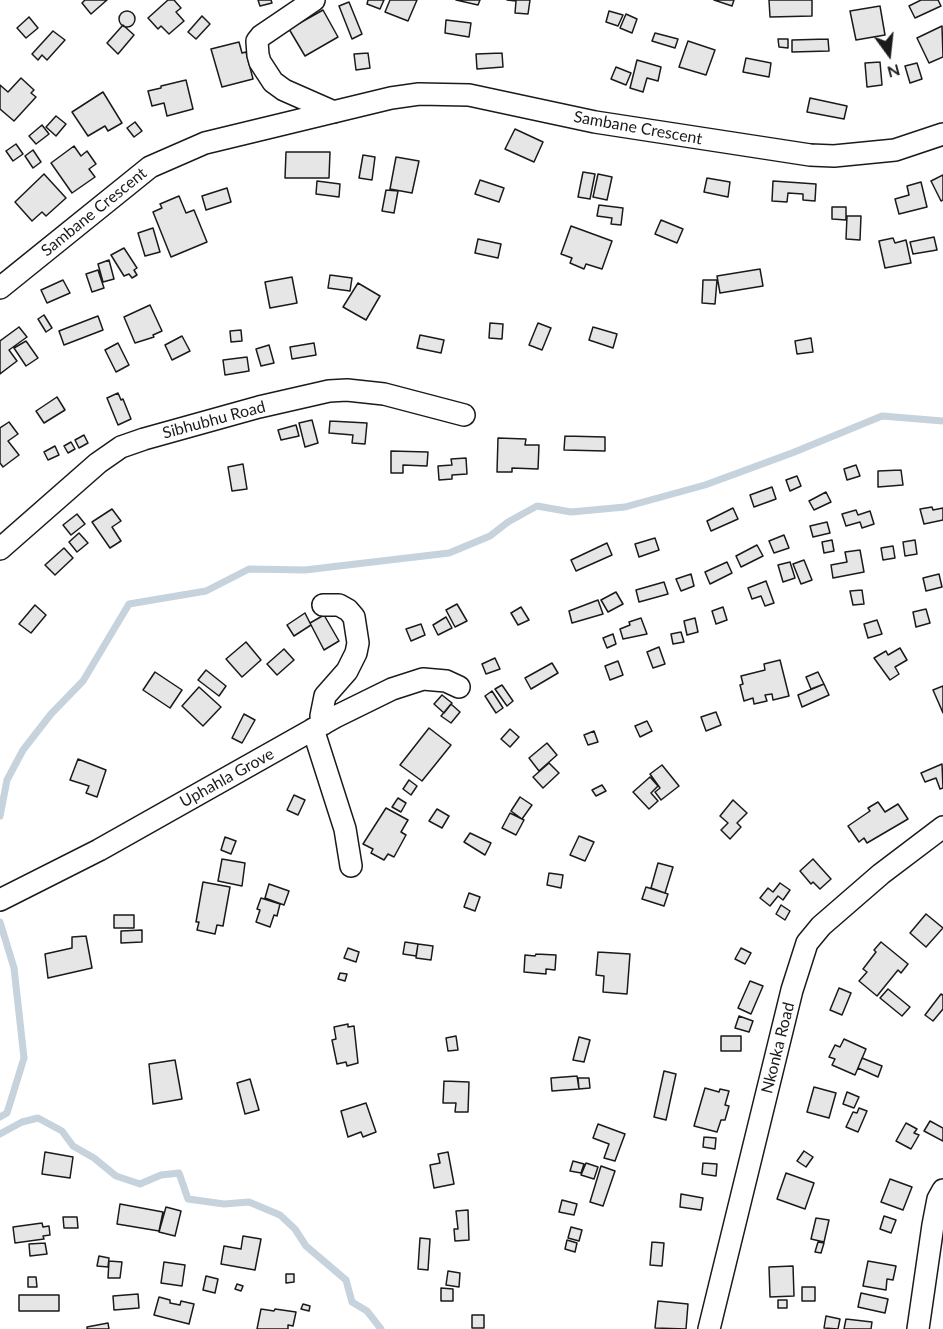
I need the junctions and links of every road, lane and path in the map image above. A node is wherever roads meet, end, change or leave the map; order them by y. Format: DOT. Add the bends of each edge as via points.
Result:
graph roads {
  1 [pos="314,0"];
  2 [pos="334,112"];
  3 [pos="943,134"];
  4 [pos="0,288"];
  5 [pos="464,415"];
  6 [pos="0,549"];
  7 [pos="323,605"];
  8 [pos="459,687"];
  9 [pos="318,727"];
  10 [pos="943,826"];
  11 [pos="351,866"];
  12 [pos="1,900"];
  13 [pos="943,1190"];
  14 [pos="709,1329"];
  15 [pos="918,1329"];
  1 -- 2 [label="street" via="261,36 257,41 258,55 273,82"];
  2 -- 3 [label="street, Sambane Crescent" via="419,94 469,95 595,122 740,146 834,156 895,150"];
  2 -- 4 [label="street, Sambane Crescent" via="206,143 150,167"];
  5 -- 6 [label="street, Sibhubhu Road" via="384,394 347,390 259,407 144,439 121,447 98,463"];
  7 -- 9 [label="street" via="348,609 354,617 358,643 347,671 325,696"];
  8 -- 9 [label="street, Uphahla Grove" via="446,681 423,679 392,689"];
  9 -- 11 [label="street"];
  9 -- 12 [label="street, Uphahla Grove" via="99,850"];
  10 -- 14 [label="street, Nkonka Road" via="881,874 807,943"];
  13 -- 15 [label="street" via="933,1225"];
}
